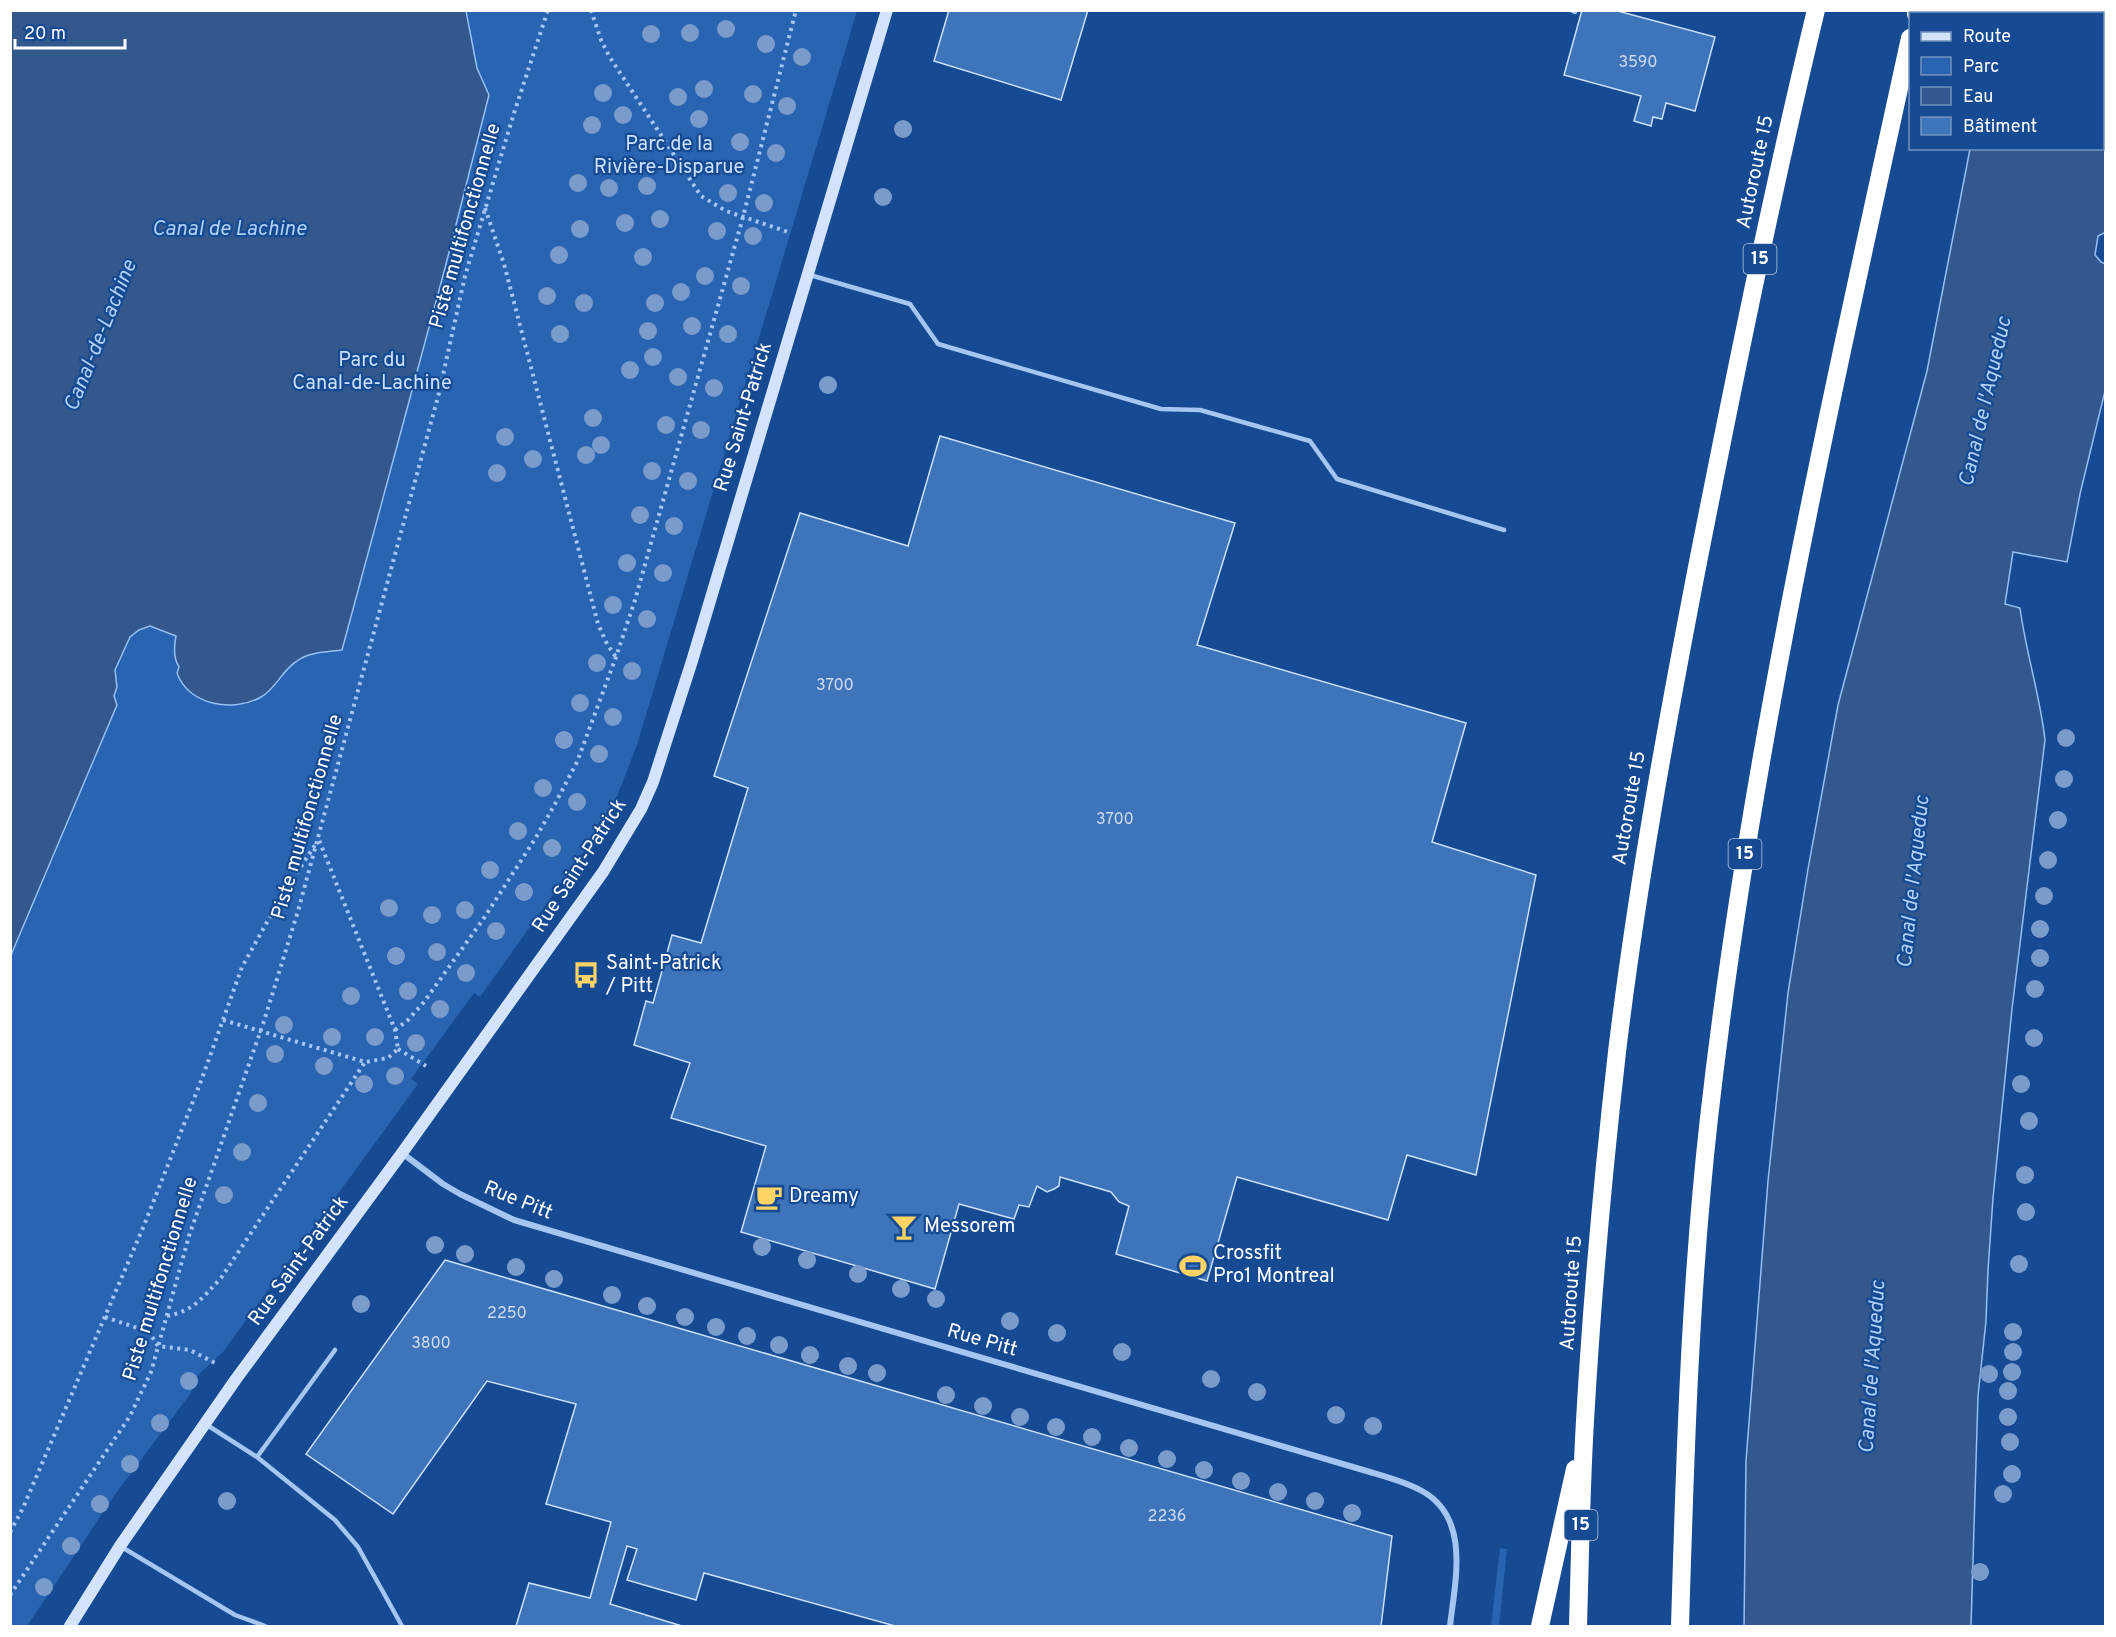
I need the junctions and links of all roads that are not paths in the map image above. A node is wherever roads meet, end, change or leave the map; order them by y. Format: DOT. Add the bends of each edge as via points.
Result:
graph roads {
  1 [pos="887,10"];
  2 [pos="1816,10"];
  3 [pos="1909,47"];
  4 [pos="807,274"];
  5 [pos="1504,530"];
  6 [pos="402,1153"];
  7 [pos="335,1350"];
  8 [pos="205,1423"];
  9 [pos="1585,1423"];
  10 [pos="257,1458"];
  11 [pos="120,1546"];
  12 [pos="70,1626"];
  13 [pos="265,1626"];
  14 [pos="402,1626"];
  15 [pos="1450,1626"];
  16 [pos="1540,1626"];
  17 [pos="1578,1626"];
  18 [pos="1680,1626"];
  1 -- 4 [label="main road, Rue Saint-Patrick"];
  2 -- 9 [label="highway, Autoroute 15 / 15" via="1720,451 1648,833 1609,1130"];
  3 -- 18 [label="highway, 15" via="1786,618 1742,870 1701,1205"];
  4 -- 5 [label="lane" via="910,304 938,344 1161,410 1200,410 1310,441 1338,479"];
  4 -- 6 [label="main road, Rue Saint-Patrick" via="664,751 641,809 582,905"];
  6 -- 8 [label="main road, Rue Saint-Patrick"];
  6 -- 15 [label="street, Rue Pitt" via="460,1194 550,1232 1413,1487 1440,1506 1455,1535"];
  7 -- 10 [label="lane"];
  8 -- 10 [label="lane"];
  8 -- 11 [label="main road, Rue Saint-Patrick"];
  9 -- 16 [label="highway"];
  9 -- 17 [label="highway, Autoroute 15 / 15"];
  10 -- 14 [label="lane" via="335,1520 358,1547"];
  11 -- 12 [label="main road, Rue Saint-Patrick"];
  11 -- 13 [label="lane" via="235,1615"];
}
